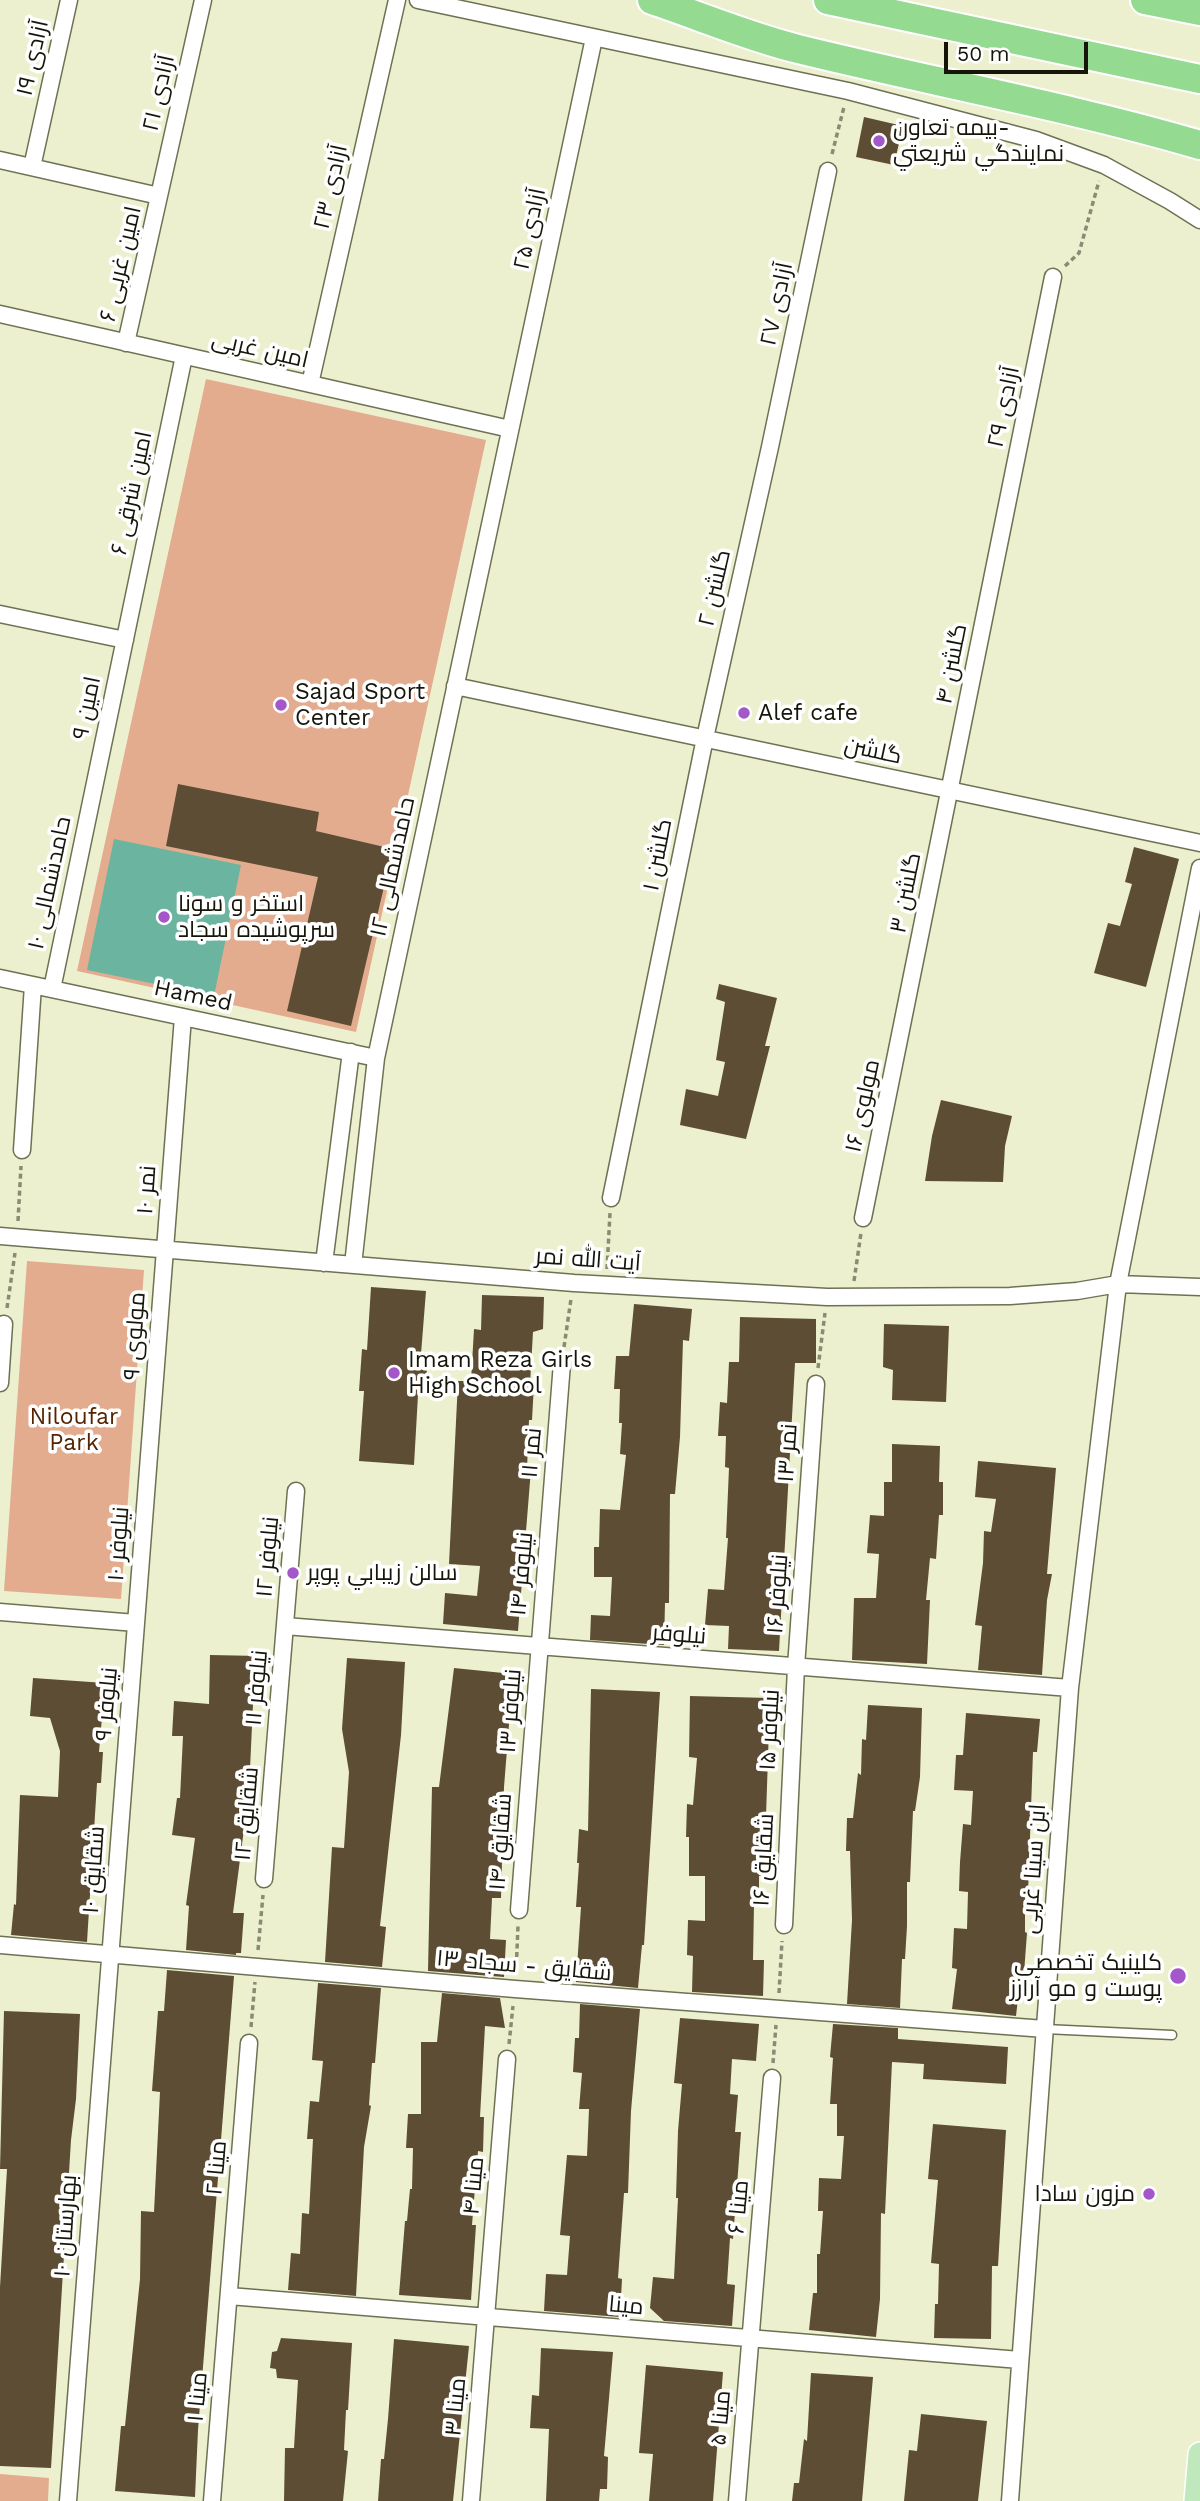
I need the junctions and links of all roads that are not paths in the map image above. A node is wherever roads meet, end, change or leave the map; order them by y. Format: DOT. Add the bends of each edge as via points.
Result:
graph roads {
  1 [pos="69,0"];
  2 [pos="203,0"];
  3 [pos="397,0"];
  4 [pos="418,0"];
  5 [pos="652,0"];
  6 [pos="828,0"];
  7 [pos="1145,0"];
  8 [pos="1200,12"];
  9 [pos="594,38"];
  10 [pos="1200,79"];
  11 [pos="1137,126"];
  12 [pos="1200,145"];
  13 [pos="0,160"];
  14 [pos="1200,160"];
  15 [pos="32,167"];
  16 [pos="828,171"];
  17 [pos="159,196"];
  18 [pos="1200,220"];
  19 [pos="1054,277"];
  20 [pos="0,314"];
  21 [pos="127,343"];
  22 [pos="184,356"];
  23 [pos="310,384"];
  24 [pos="510,429"];
  25 [pos="770,447"];
  26 [pos="998,546"];
  27 [pos="0,614"];
  28 [pos="125,640"];
  29 [pos="455,686"];
  30 [pos="705,738"];
  31 [pos="93,786"];
  32 [pos="950,790"];
  33 [pos="1200,843"];
  34 [pos="1200,868"];
  35 [pos="0,978"];
  36 [pos="33,985"];
  37 [pos="52,989"];
  38 [pos="907,1004"];
  39 [pos="183,1017"];
  40 [pos="351,1052"];
  41 [pos="376,1058"];
  42 [pos="22,1150"];
  43 [pos="611,1198"];
  44 [pos="863,1218"];
  45 [pos="0,1236"];
  46 [pos="165,1250"];
  47 [pos="324,1263"];
  48 [pos="353,1265"];
  49 [pos="1118,1284"];
  50 [pos="1200,1287"];
  51 [pos="5,1324"];
  52 [pos="562,1363"];
  53 [pos="0,1384"];
  54 [pos="816,1384"];
  55 [pos="148,1468"];
  56 [pos="296,1491"];
  57 [pos="550,1505"];
  58 [pos="806,1525"];
  59 [pos="0,1612"];
  60 [pos="136,1623"];
  61 [pos="285,1626"];
  62 [pos="538,1646"];
  63 [pos="796,1667"];
  64 [pos="1070,1688"];
  65 [pos="275,1753"];
  66 [pos="529,1778"];
  67 [pos="123,1789"];
  68 [pos="790,1796"];
  69 [pos="264,1879"];
  70 [pos="519,1910"];
  71 [pos="783,1925"];
  72 [pos="0,1945"];
  73 [pos="110,1954"];
  74 [pos="1045,2029"];
  75 [pos="1172,2035"];
  76 [pos="250,2043"];
  77 [pos="507,2059"];
  78 [pos="772,2078"];
  79 [pos="229,2296"];
  80 [pos="486,2317"];
  81 [pos="750,2338"];
  82 [pos="1020,2360"];
  83 [pos="1200,2455"];
  84 [pos="68,2501"];
  85 [pos="212,2501"];
  86 [pos="471,2501"];
  87 [pos="737,2501"];
  88 [pos="1010,2501"];
  89 [pos="1196,2501"];
  1 -- 15 [label="street, ۱۹ آزادی"];
  2 -- 17 [label="street, آزادی ۲۱"];
  3 -- 23 [label="street, آزادی ۲۳"];
  4 -- 9 [label="street"];
  5 -- 11 [label="highway" via="795,48"];
  6 -- 10 [label="highway"];
  7 -- 8 [label="highway"];
  9 -- 18 [label="street" via="848,92 1036,140 1104,165"];
  9 -- 24 [label="street, آزادی ۲۵"];
  11 -- 12 [label="highway"];
  11 -- 14 [label="highway"];
  13 -- 15 [label="street"];
  15 -- 17 [label="street"];
  16 -- 25 [label="street, ۲۷ آزادی"];
  17 -- 21 [label="street, امین غربی ۶"];
  19 -- 26 [label="street, آزادی ۲۹"];
  20 -- 21 [label="street, امین غربی"];
  21 -- 22 [label="street, امین غربی"];
  22 -- 23 [label="street, امین غربی"];
  22 -- 28 [label="street, امین شرقی ۶"];
  23 -- 24 [label="street, امین غربی"];
  24 -- 29 [label="street, آزادی ۲۵"];
  25 -- 30 [label="street, گلشن ۲"];
  26 -- 32 [label="street, گلشن ۴"];
  27 -- 28 [label="street"];
  28 -- 31 [label="street, امین ۹"];
  29 -- 30 [label="street, گلشن"];
  29 -- 41 [label="street, حامدشمالی ۱۲"];
  30 -- 32 [label="street, گلشن"];
  30 -- 43 [label="street, گلشن ۱"];
  31 -- 37 [label="street, حامدشمالی ۱۰"];
  32 -- 33 [label="street, گلشن"];
  32 -- 38 [label="street, گلشن ۳"];
  34 -- 49 [label="street, ابن سینا غربی"];
  35 -- 36 [label="street, Hamed"];
  36 -- 37 [label="street, Hamed"];
  36 -- 42 [label="street"];
  37 -- 39 [label="street, Hamed"];
  38 -- 44 [label="street, مولوی ۱۶"];
  39 -- 40 [label="street, Hamed"];
  39 -- 46 [label="street, نمر ۱۰"];
  40 -- 41 [label="street, Hamed"];
  40 -- 47 [label="street"];
  41 -- 48 [label="street, حامدشمالی ۱۲"];
  45 -- 46 [label="street, آیت الله نمر"];
  46 -- 47 [label="street, آیت الله نمر"];
  46 -- 55 [label="street, مولوی ۹"];
  47 -- 48 [label="street, آیت الله نمر"];
  48 -- 49 [label="street, آیت الله نمر" via="827,1297 1010,1296"];
  49 -- 50 [label="street"];
  49 -- 64 [label="street, ابن سینا غربی"];
  51 -- 53 [label="street"];
  52 -- 57 [label="street, نمر ۱۱"];
  54 -- 58 [label="street, نمر ۱۳"];
  55 -- 60 [label="street, نیلوفر ۱۰"];
  56 -- 61 [label="street, نیلوفر ۱۲"];
  57 -- 62 [label="street, نیلوفر ۱۴"];
  58 -- 63 [label="street, نیلوفر ۱۶"];
  59 -- 60 [label="street"];
  60 -- 67 [label="street, نیلوفر ۹"];
  61 -- 62 [label="street, نیلوفر"];
  61 -- 65 [label="street, نیلوفر ۱۱"];
  62 -- 63 [label="street, نیلوفر"];
  62 -- 66 [label="street, نیلوفر ۱۳"];
  63 -- 64 [label="street, نیلوفر"];
  63 -- 68 [label="street, نیلوفر ۱۵"];
  64 -- 74 [label="street, ابن سینا غربی"];
  65 -- 69 [label="street, شقایق ۱۲"];
  66 -- 70 [label="street, شقایق ۱۴"];
  67 -- 73 [label="street, شقایق ۱۰"];
  68 -- 71 [label="street, شقایق ۱۶"];
  72 -- 73 [label="street, شقایق - سجاد ۱۳"];
  73 -- 74 [label="street, شقایق - سجاد ۱۳"];
  73 -- 84 [label="street, بهارستان ۱۰"];
  74 -- 75 [label="lane"];
  74 -- 82 [label="street, ابن سینا غربی"];
  76 -- 79 [label="street, مینا ۲"];
  77 -- 80 [label="street, مینا ۴"];
  78 -- 81 [label="street, مینا ۶"];
  79 -- 80 [label="street, مینا"];
  79 -- 85 [label="street, مینا ۱"];
  80 -- 81 [label="street, مینا"];
  80 -- 86 [label="street, مینا ۳"];
  81 -- 82 [label="street, مینا"];
  81 -- 87 [label="street, مینا ۵"];
  82 -- 88 [label="street, ابن سینا غربی"];
  83 -- 89 [label="main road"];
}
